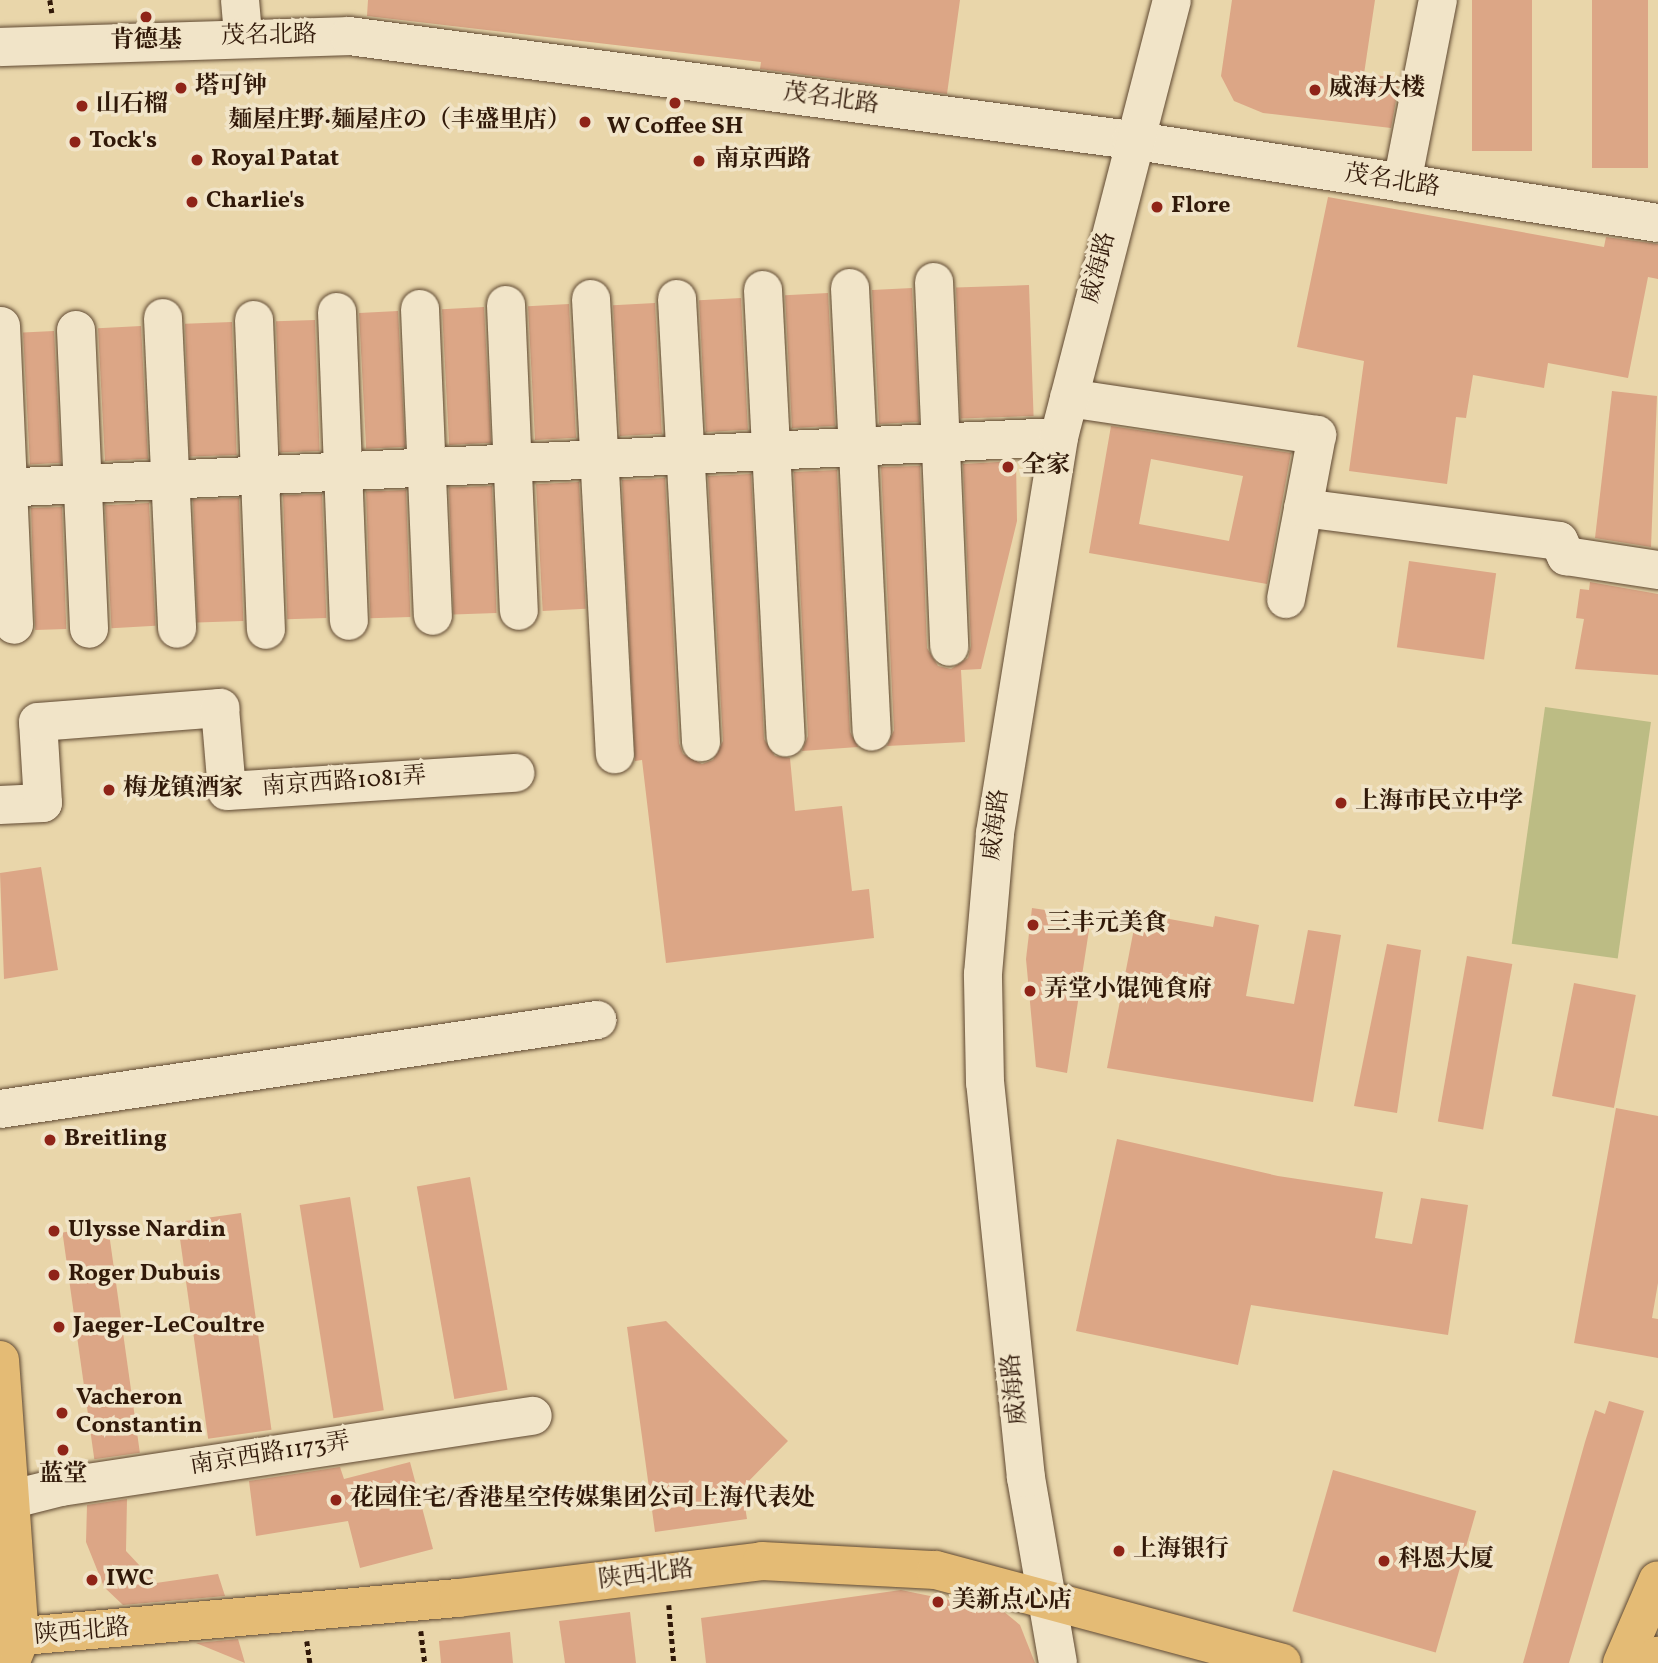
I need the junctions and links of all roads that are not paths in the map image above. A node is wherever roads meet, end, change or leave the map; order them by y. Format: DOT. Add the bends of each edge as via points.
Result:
graph roads {
  1 [pos="1172,0"];
  2 [pos="1438,0"];
  3 [pos="241,18"];
  4 [pos="0,47"];
  5 [pos="1131,140"];
  6 [pos="1402,183"];
  7 [pos="1658,223"];
  8 [pos="934,282"];
  9 [pos="850,288"];
  10 [pos="764,290"];
  11 [pos="591,299"];
  12 [pos="677,299"];
  13 [pos="506,304"];
  14 [pos="420,309"];
  15 [pos="337,312"];
  16 [pos="163,318"];
  17 [pos="254,320"];
  18 [pos="1,326"];
  19 [pos="76,330"];
  20 [pos="1069,398"];
  21 [pos="1059,438"];
  22 [pos="941,443"];
  23 [pos="858,447"];
  24 [pos="772,452"];
  25 [pos="685,456"];
  26 [pos="599,460"];
  27 [pos="513,464"];
  28 [pos="426,468"];
  29 [pos="343,472"];
  30 [pos="261,476"];
  31 [pos="171,480"];
  32 [pos="83,484"];
  33 [pos="5,488"];
  34 [pos="1303,508"];
  35 [pos="1658,570"];
  36 [pos="1286,599"];
  37 [pos="519,611"];
  38 [pos="433,616"];
  39 [pos="349,621"];
  40 [pos="14,625"];
  41 [pos="89,629"];
  42 [pos="177,629"];
  43 [pos="267,630"];
  44 [pos="949,648"];
  45 [pos="873,731"];
  46 [pos="786,737"];
  47 [pos="701,742"];
  48 [pos="615,754"];
  49 [pos="515,773"];
  50 [pos="0,805"];
  51 [pos="597,1020"];
  52 [pos="0,1109"];
  53 [pos="0,1360"];
  54 [pos="533,1416"];
  55 [pos="9,1500"];
  56 [pos="1658,1580"];
  57 [pos="1044,1601"];
  58 [pos="10,1647"];
  59 [pos="1658,1656"];
  60 [pos="1058,1663"];
  61 [pos="1282,1663"];
  62 [pos="1622,1663"];
  63 [pos="1655,1663"];
  1 -- 5 [label="street, 威海路"];
  2 -- 6 [label="street"];
  3 -- 4 [label="street, 茂名北路"];
  3 -- 5 [label="street, 茂名北路"];
  5 -- 6 [label="street, 茂名北路"];
  5 -- 20 [label="street, 威海路"];
  6 -- 7 [label="street, 茂名北路"];
  8 -- 22 [label="street"];
  9 -- 23 [label="street"];
  10 -- 24 [label="street"];
  11 -- 26 [label="street"];
  12 -- 25 [label="street"];
  13 -- 27 [label="street"];
  14 -- 28 [label="street"];
  15 -- 29 [label="street"];
  16 -- 31 [label="street"];
  17 -- 30 [label="street"];
  18 -- 33 [label="street"];
  19 -- 32 [label="street"];
  20 -- 21 [label="street, 威海路"];
  20 -- 34 [label="street" via="1317,435"];
  21 -- 22 [label="street"];
  21 -- 57 [label="street, 威海路" via="995,833 983,974 985,1083"];
  22 -- 23 [label="street"];
  22 -- 44 [label="street"];
  23 -- 24 [label="street"];
  23 -- 45 [label="street"];
  24 -- 25 [label="street"];
  24 -- 46 [label="street"];
  25 -- 26 [label="street"];
  25 -- 47 [label="street"];
  26 -- 27 [label="street"];
  26 -- 48 [label="street"];
  27 -- 28 [label="street"];
  27 -- 37 [label="street"];
  28 -- 29 [label="street"];
  28 -- 38 [label="street"];
  29 -- 30 [label="street"];
  29 -- 39 [label="street"];
  30 -- 31 [label="street"];
  30 -- 43 [label="street"];
  31 -- 32 [label="street"];
  31 -- 42 [label="street"];
  32 -- 33 [label="street"];
  32 -- 41 [label="street"];
  33 -- 40 [label="street"];
  34 -- 35 [label="street" via="1559,541 1566,556"];
  34 -- 36 [label="street"];
  49 -- 50 [label="street, 南京西路1081弄" via="227,791 220,708 37,722 43,803"];
  51 -- 52 [label="street"];
  53 -- 55 [label="main road"];
  54 -- 55 [label="street, 南京西路1173弄"];
  55 -- 58 [label="main road"];
  56 -- 62 [label="main road"];
  57 -- 58 [label="main road, 陕西北路" via="936,1570 762,1562"];
  57 -- 60 [label="street, 威海路"];
  57 -- 61 [label="main road, 陕西北路"];
  59 -- 63 [label="main road"];
}
